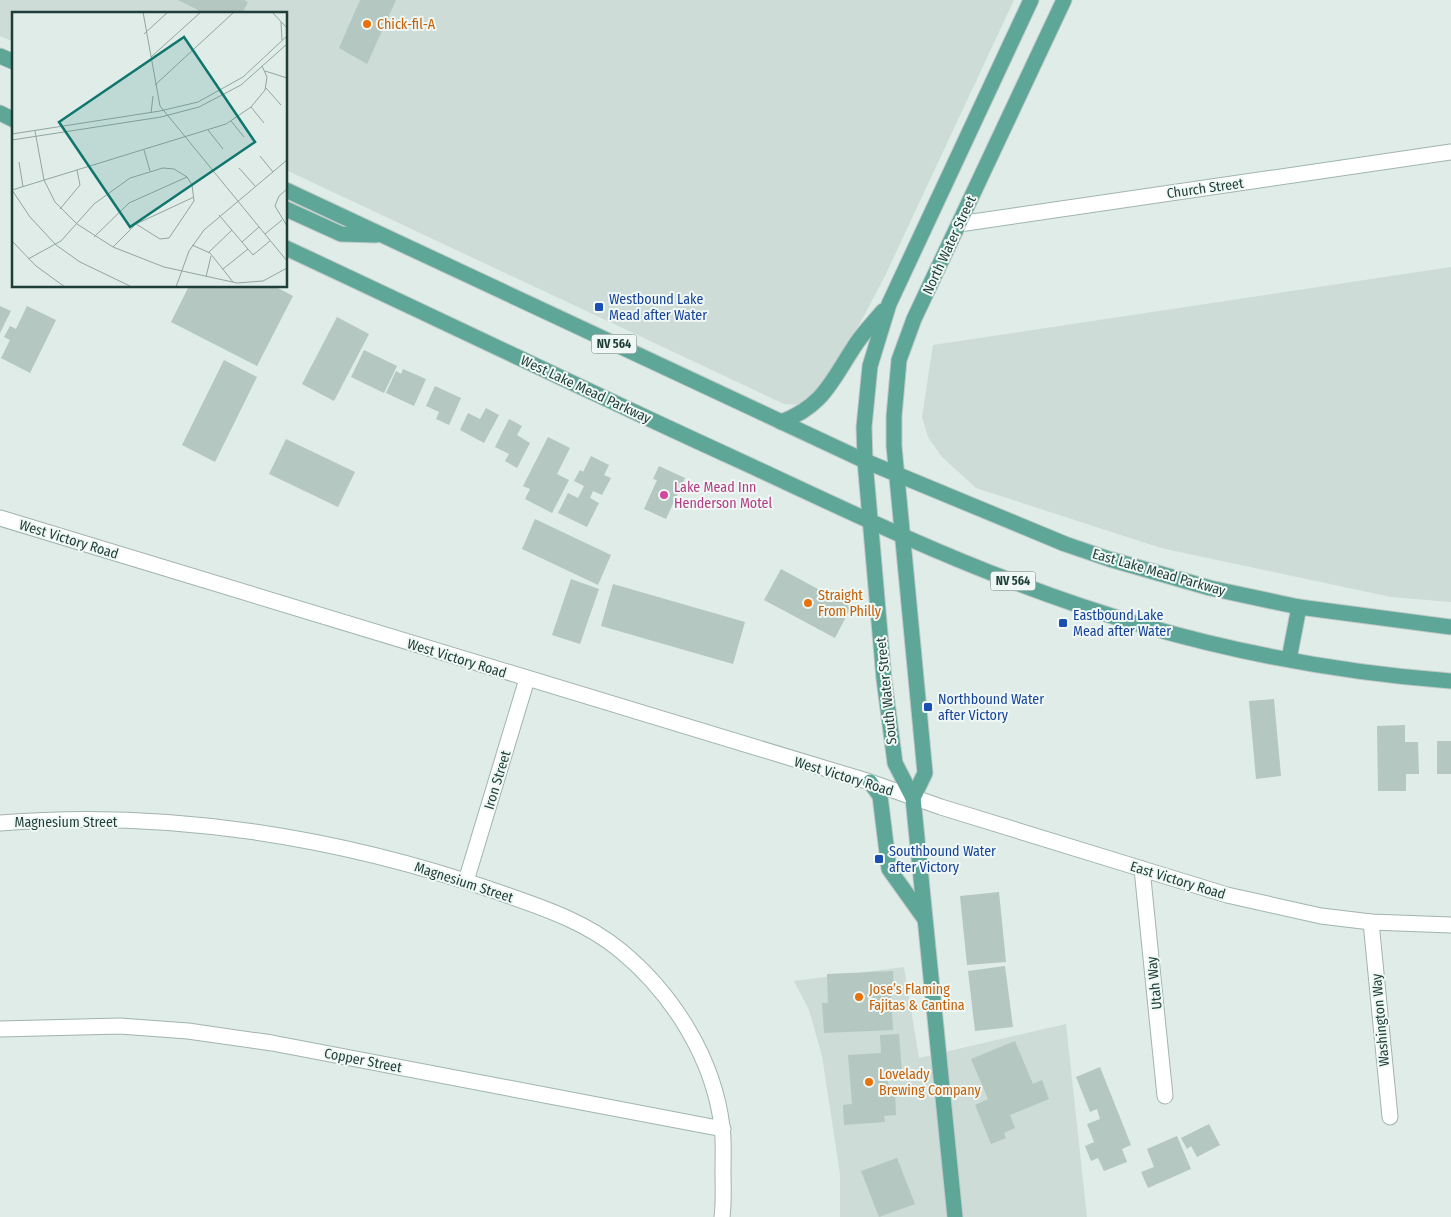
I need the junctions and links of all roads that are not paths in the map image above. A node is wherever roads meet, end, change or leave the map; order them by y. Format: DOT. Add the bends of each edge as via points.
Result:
graph roads {
  1 [pos="1031,0"];
  2 [pos="1064,0"];
  3 [pos="0,56"];
  4 [pos="12,61"];
  5 [pos="1451,152"];
  6 [pos="288,191"];
  7 [pos="288,210"];
  8 [pos="959,224"];
  9 [pos="382,235"];
  10 [pos="288,249"];
  11 [pos="889,304"];
  12 [pos="781,422"];
  13 [pos="865,461"];
  14 [pos="898,475"];
  15 [pos="0,518"];
  16 [pos="870,521"];
  17 [pos="904,536"];
  18 [pos="1299,607"];
  19 [pos="1451,627"];
  20 [pos="1289,659"];
  21 [pos="527,679"];
  22 [pos="1451,681"];
  23 [pos="870,782"];
  24 [pos="913,798"];
  25 [pos="0,823"];
  26 [pos="1142,869"];
  27 [pos="466,881"];
  28 [pos="925,920"];
  29 [pos="1371,922"];
  30 [pos="1451,925"];
  31 [pos="0,1029"];
  32 [pos="1165,1096"];
  33 [pos="1390,1118"];
  34 [pos="723,1129"];
  35 [pos="722,1217"];
  36 [pos="955,1217"];
  1 -- 11 [label="main road"];
  2 -- 8 [label="main road, North Water Street"];
  3 -- 4 [label="main road"];
  5 -- 8 [label="street, Church Street"];
  6 -- 9 [label="main road, NV 564"];
  7 -- 9 [label="main road" via="341,234"];
  8 -- 14 [label="main road, North Water Street" via="914,319 899,360 894,416"];
  9 -- 12 [label="main road, NV 564"];
  10 -- 16 [label="main road, West Lake Mead Parkway / NV 564"];
  11 -- 12 [label="main road" via="864,332 818,401 800,415"];
  11 -- 13 [label="main road" via="870,366 864,427"];
  12 -- 13 [label="main road, NV 564"];
  13 -- 14 [label="main road, East Lake Mead Parkway / NV 564"];
  13 -- 16 [label="main road, South Water Street"];
  14 -- 17 [label="main road, North Water Street"];
  14 -- 18 [label="main road, East Lake Mead Parkway / NV 564" via="994,516 1109,559 1210,588"];
  15 -- 21 [label="street, West Victory Road"];
  16 -- 17 [label="main road, West Lake Mead Parkway / NV 564"];
  16 -- 24 [label="main road, South Water Street" via="894,763"];
  17 -- 20 [label="main road, NV 564" via="1021,584 1125,619 1192,638"];
  17 -- 24 [label="main road" via="925,773"];
  18 -- 19 [label="main road, East Lake Mead Parkway / NV 564"];
  18 -- 20 [label="main road"];
  20 -- 22 [label="main road, NV 564"];
  21 -- 23 [label="street, West Victory Road"];
  21 -- 27 [label="street, Iron Street"];
  23 -- 24 [label="street, West Victory Road"];
  23 -- 28 [label="main road" via="880,796 889,869"];
  24 -- 26 [label="street, East Victory Road"];
  24 -- 28 [label="main road, South Water Street"];
  25 -- 27 [label="street, Magnesium Street" via="30,820 159,822 264,834 380,855"];
  26 -- 29 [label="street, East Victory Road" via="1227,895 1321,916"];
  26 -- 32 [label="street, Utah Way"];
  27 -- 34 [label="street, Magnesium Street" via="556,912 586,927 621,950 664,991 696,1043 717,1098"];
  28 -- 36 [label="main road, South Water Street"];
  29 -- 30 [label="street, East Victory Road"];
  29 -- 33 [label="street, Washington Way"];
  31 -- 34 [label="street, Copper Street" via="120,1026 188,1031 272,1043"];
  34 -- 35 [label="street, Magnesium Street"];
}
